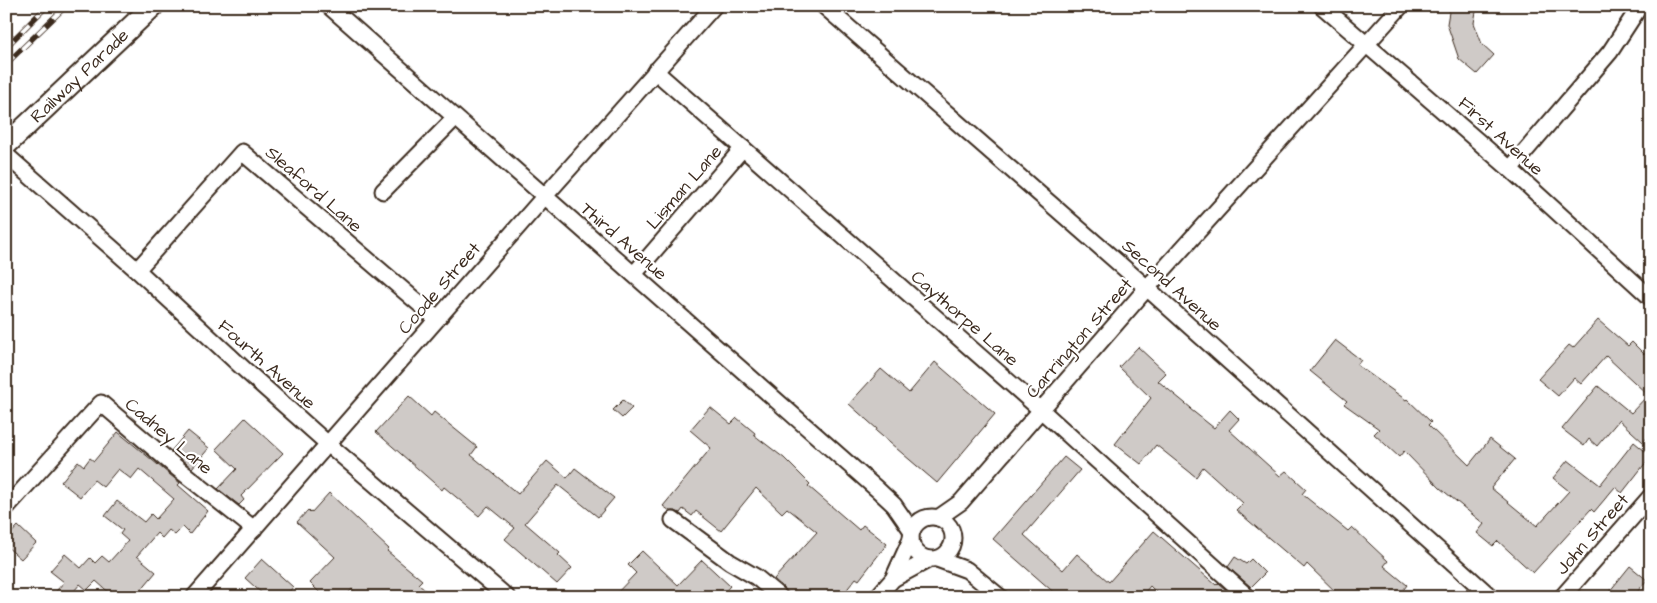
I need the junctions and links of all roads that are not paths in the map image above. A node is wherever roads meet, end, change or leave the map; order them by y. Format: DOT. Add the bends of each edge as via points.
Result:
graph roads {
  1 [pos="153,6"];
  2 [pos="328,6"];
  3 [pos="714,6"];
  4 [pos="824,6"];
  5 [pos="1322,6"];
  6 [pos="1401,6"];
  7 [pos="1640,6"];
  8 [pos="1366,44"];
  9 [pos="655,71"];
  10 [pos="455,118"];
  11 [pos="6,145"];
  12 [pos="743,148"];
  13 [pos="6,155"];
  14 [pos="1510,169"];
  15 [pos="383,191"];
  16 [pos="544,197"];
  17 [pos="137,270"];
  18 [pos="634,274"];
  19 [pos="1147,288"];
  20 [pos="1651,298"];
  21 [pos="437,319"];
  22 [pos="1041,410"];
  23 [pos="328,444"];
  24 [pos="1651,496"];
  25 [pos="961,502"];
  26 [pos="894,505"];
  27 [pos="6,508"];
  28 [pos="938,518"];
  29 [pos="673,520"];
  30 [pos="922,520"];
  31 [pos="254,529"];
  32 [pos="912,535"];
  33 [pos="953,539"];
  34 [pos="933,559"];
  35 [pos="967,570"];
  36 [pos="892,579"];
  37 [pos="194,597"];
  38 [pos="507,597"];
  39 [pos="780,597"];
  40 [pos="877,597"];
  41 [pos="1000,597"];
  42 [pos="1248,597"];
  43 [pos="1491,597"];
  44 [pos="1562,597"];
  1 -- 11 [label="main road, Railway Parade"];
  2 -- 10 [label="street, Third Avenue"];
  3 -- 9 [label="street, Coode Street"];
  4 -- 19 [label="street, Second Avenue"];
  5 -- 8 [label="street, First Avenue"];
  6 -- 8 [label="street, Carrington Street"];
  7 -- 14 [label="street" via="1610,52"];
  8 -- 14 [label="street, First Avenue"];
  8 -- 19 [label="street, Carrington Street"];
  9 -- 12 [label="street, Caythorpe Lane"];
  9 -- 16 [label="street, Coode Street"];
  10 -- 15 [label="street"];
  10 -- 16 [label="street, Third Avenue"];
  12 -- 18 [label="street, Lisman Lane"];
  12 -- 22 [label="street, Caythorpe Lane"];
  13 -- 17 [label="street, Fourth Avenue"];
  14 -- 20 [label="street, First Avenue"];
  16 -- 18 [label="street, Third Avenue"];
  16 -- 21 [label="street, Coode Street"];
  17 -- 21 [label="street, Sleaford Lane" via="242,152"];
  17 -- 23 [label="street, Fourth Avenue"];
  18 -- 26 [label="street, Third Avenue"];
  19 -- 22 [label="street, Carrington Street"];
  19 -- 43 [label="street, Second Avenue"];
  21 -- 23 [label="street, Coode Street"];
  22 -- 25 [label="street, Carrington Street"];
  22 -- 42 [label="street, Caythorpe Lane"];
  23 -- 31 [label="street, Coode Street"];
  23 -- 38 [label="street, Fourth Avenue"];
  24 -- 44 [label="street, John Street"];
  25 -- 28 [label="street, Carrington Street"];
  25 -- 33 [label="street, Carrington Street"];
  26 -- 30 [label="street, Third Avenue"];
  26 -- 32 [label="street, Third Avenue"];
  27 -- 31 [label="street, Cadney Lane" via="101,403"];
  28 -- 30 [label="street"];
  28 -- 33 [label="street" via="950,526"];
  29 -- 39 [label="street"];
  30 -- 32 [label="street"];
  31 -- 37 [label="street, Coode Street"];
  32 -- 34 [label="street" via="912,545 919,554"];
  32 -- 36 [label="street"];
  33 -- 34 [label="street" via="949,552"];
  33 -- 35 [label="street"];
  34 -- 35 [label="street"];
  34 -- 36 [label="street"];
  35 -- 41 [label="street"];
  36 -- 40 [label="street"];
}
